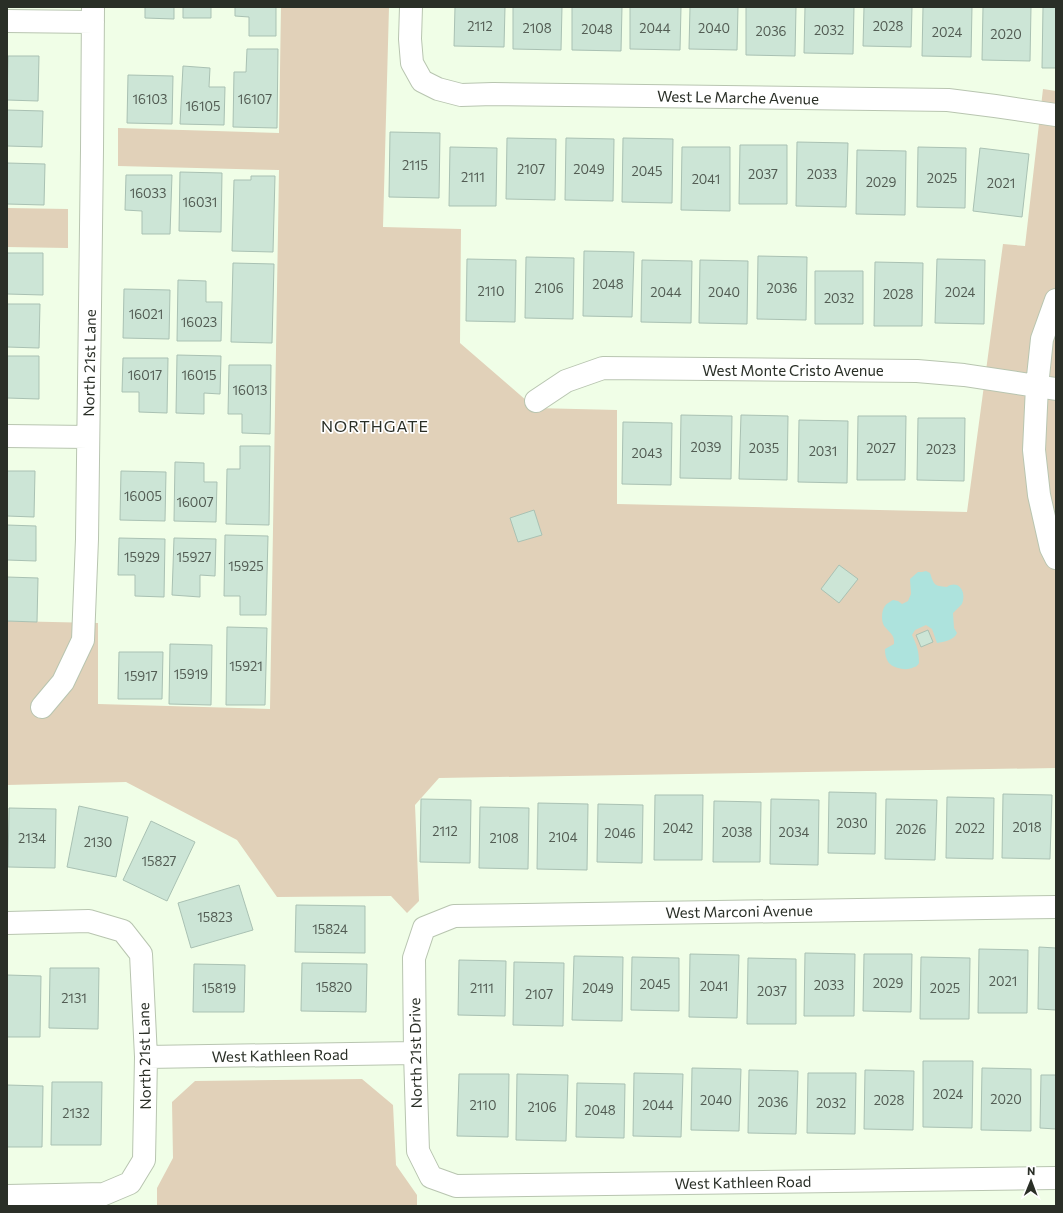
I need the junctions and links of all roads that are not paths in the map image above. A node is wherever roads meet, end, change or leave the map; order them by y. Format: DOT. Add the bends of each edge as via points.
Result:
graph roads {
  1 [pos="411,7"];
  2 [pos="93,15"];
  3 [pos="7,21"];
  4 [pos="1056,115"];
  5 [pos="1056,300"];
  6 [pos="1046,388"];
  7 [pos="536,401"];
  8 [pos="7,436"];
  9 [pos="88,437"];
  10 [pos="1056,558"];
  11 [pos="42,707"];
  12 [pos="1056,907"];
  13 [pos="7,923"];
  14 [pos="424,928"];
  15 [pos="415,1053"];
  16 [pos="146,1057"];
  17 [pos="431,1177"];
  18 [pos="1056,1178"];
  19 [pos="7,1196"];
  1 -- 4 [label="street, West Le Marche Avenue" via="412,63 422,81 438,89 462,95 948,100"];
  2 -- 3 [label="street"];
  2 -- 9 [label="street, North 21st Lane"];
  5 -- 6 [label="street" via="1042,339"];
  6 -- 7 [label="street, West Monte Cristo Avenue" via="917,370 603,368 566,381"];
  6 -- 10 [label="street" via="1034,450 1040,494 1051,548"];
  8 -- 9 [label="street"];
  9 -- 11 [label="street, North 21st Lane" via="83,640 64,682"];
  12 -- 14 [label="street, West Marconi Avenue" via="454,916"];
  13 -- 16 [label="street, North 21st Lane" via="89,921 123,931 141,954"];
  14 -- 15 [label="street, North 21st Drive" via="414,958"];
  15 -- 16 [label="street, West Kathleen Road"];
  15 -- 17 [label="street, North 21st Drive" via="418,1150"];
  16 -- 19 [label="street, North 21st Lane" via="144,1160 130,1183 104,1194"];
  17 -- 18 [label="street, West Kathleen Road" via="456,1186"];
}
